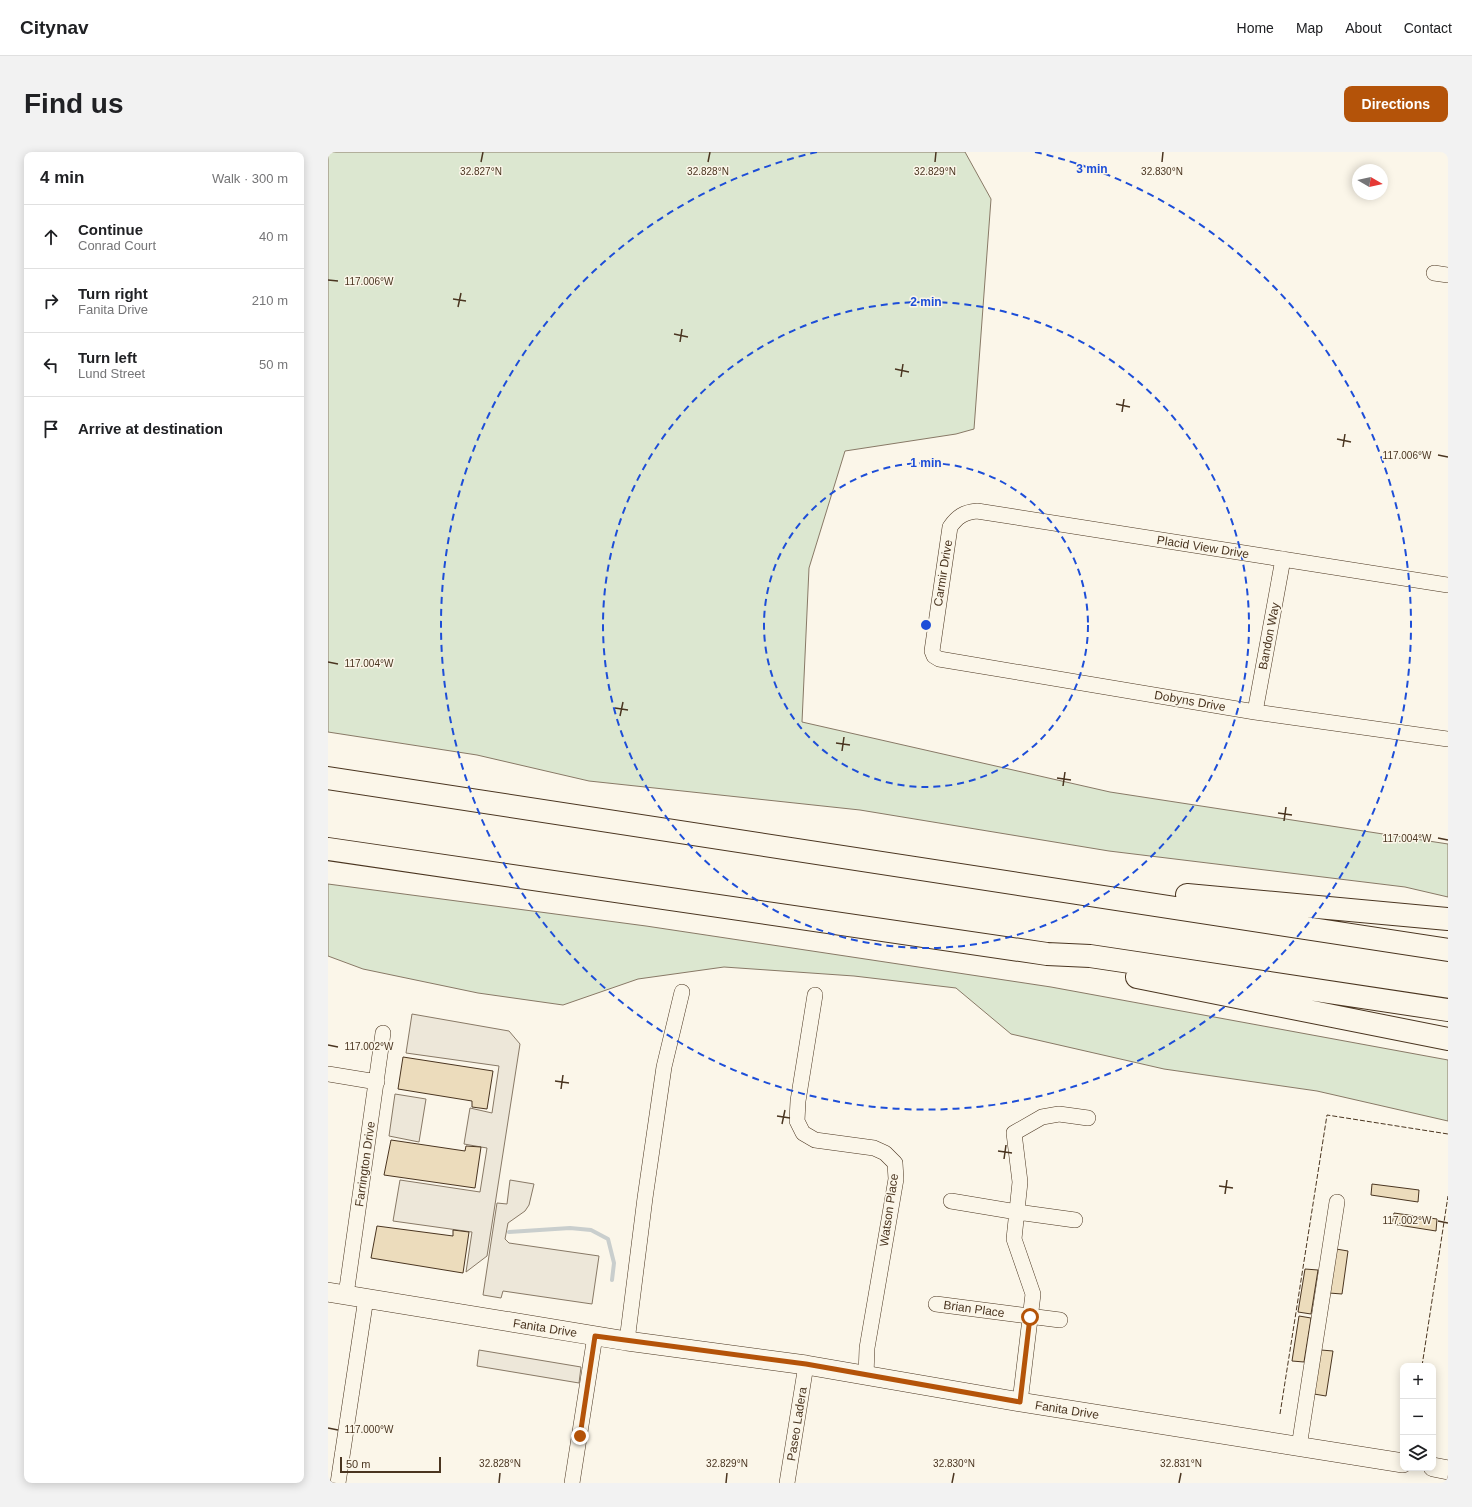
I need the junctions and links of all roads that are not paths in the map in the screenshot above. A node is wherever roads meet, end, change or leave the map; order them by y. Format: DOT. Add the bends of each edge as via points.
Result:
graph roads {
  1 [pos="960,516"];
  2 [pos="1283,560"];
  3 [pos="1448,585"];
  4 [pos="934,656"];
  5 [pos="1254,712"];
  6 [pos="1448,739"];
  7 [pos="328,778"];
  8 [pos="328,848"];
  9 [pos="968,876"];
  10 [pos="1448,919"];
  11 [pos="1448,950"];
  12 [pos="1047,954"];
  13 [pos="682,992"];
  14 [pos="815,995"];
  15 [pos="1448,1010"];
  16 [pos="383,1033"];
  17 [pos="1448,1039"];
  18 [pos="328,1074"];
  19 [pos="376,1082"];
  20 [pos="1088,1118"];
  21 [pos="951,1200"];
  22 [pos="1337,1202"];
  23 [pos="1017,1212"];
  24 [pos="1075,1220"];
  25 [pos="337,1293"];
  26 [pos="366,1298"];
  27 [pos="936,1304"];
  28 [pos="1030,1317"];
  29 [pos="1060,1320"];
  30 [pos="595,1336"];
  31 [pos="627,1341"];
  32 [pos="806,1364"];
  33 [pos="866,1376"];
  34 [pos="1020,1402"];
  35 [pos="1299,1447"];
  36 [pos="1400,1463"];
  37 [pos="1436,1468"];
  38 [pos="1448,1470"];
  39 [pos="338,1483"];
  40 [pos="572,1483"];
  41 [pos="787,1483"];
  1 -- 2 [label="street, Placid View Drive" via="977,511"];
  1 -- 4 [label="street, Carmir Drive" via="950,527 932,644"];
  2 -- 3 [label="street, Placid View Drive"];
  2 -- 5 [label="street, Bandon Way"];
  4 -- 5 [label="street, Dobyns Drive" via="939,659"];
  5 -- 6 [label="street, Dobyns Drive"];
  7 -- 9 [label="highway"];
  8 -- 12 [label="highway"];
  9 -- 10 [label="highway"];
  9 -- 11 [label="highway"];
  12 -- 15 [label="highway" via="1090,956"];
  12 -- 17 [label="highway" via="1062,962"];
  13 -- 31 [label="street" via="664,1067"];
  14 -- 33 [label="street, Watson Place" via="797,1121 803,1133 815,1140 874,1148 885,1153 895,1163 896,1179 867,1348"];
  16 -- 19 [label="street, Farrington Drive"];
  18 -- 19 [label="street"];
  19 -- 25 [label="street, Farrington Drive"];
  20 -- 23 [label="street" via="1059,1114 1042,1117 1014,1133 1020,1182"];
  21 -- 23 [label="street"];
  22 -- 35 [label="street"];
  23 -- 24 [label="street"];
  23 -- 28 [label="street" via="1014,1239 1033,1294"];
  25 -- 26 [label="main road, Fanita Drive"];
  26 -- 30 [label="main road, Fanita Drive"];
  26 -- 39 [label="street"];
  27 -- 28 [label="street, Brian Place"];
  28 -- 29 [label="street, Brian Place"];
  28 -- 34 [label="street"];
  30 -- 31 [label="main road, Fanita Drive"];
  30 -- 40 [label="street"];
  31 -- 32 [label="main road, Fanita Drive"];
  32 -- 33 [label="main road, Fanita Drive"];
  32 -- 41 [label="street, Paseo Ladera"];
  33 -- 34 [label="main road, Fanita Drive"];
  34 -- 35 [label="main road, Fanita Drive"];
  35 -- 36 [label="main road, Fanita Drive"];
  37 -- 38 [label="main road"];
}
